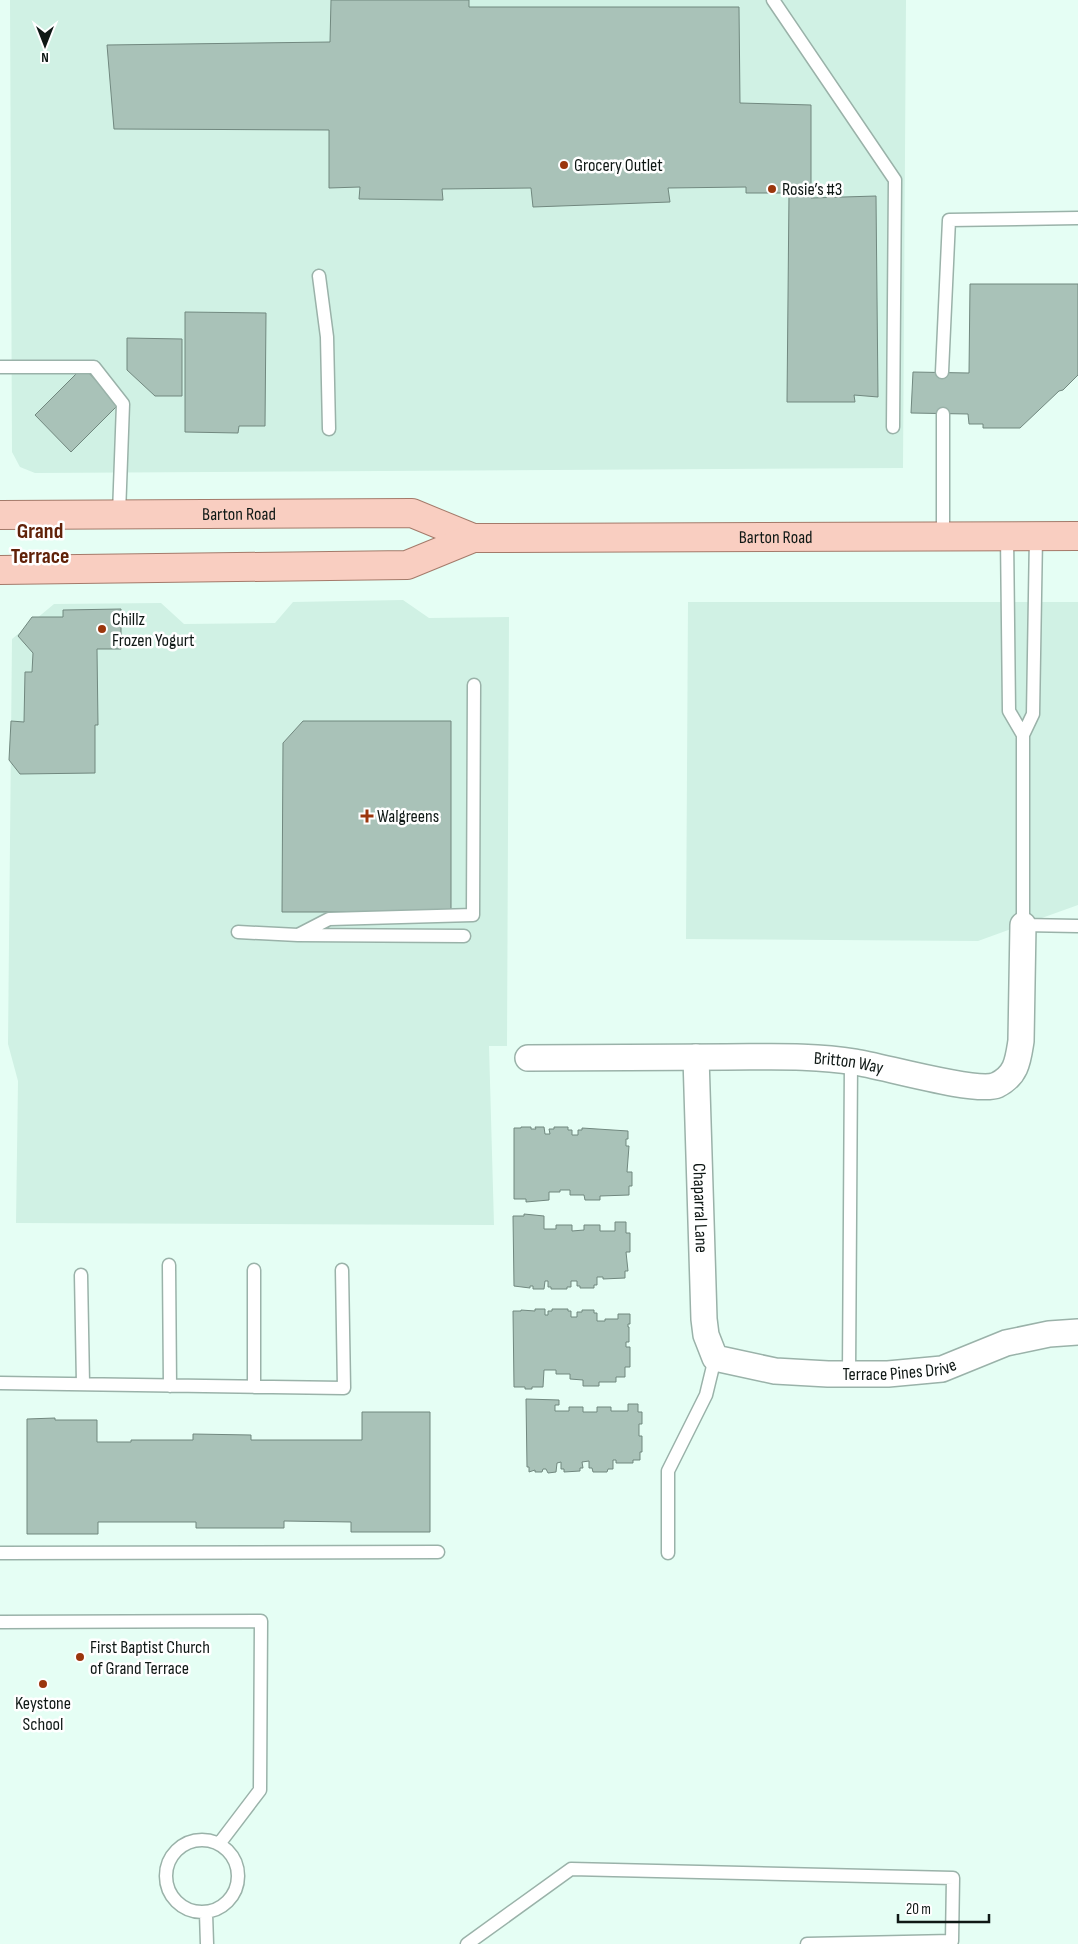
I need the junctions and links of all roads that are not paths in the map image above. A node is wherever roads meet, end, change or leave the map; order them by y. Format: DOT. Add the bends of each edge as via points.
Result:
graph roads {
  1 [pos="774,0"];
  2 [pos="1078,218"];
  3 [pos="318,276"];
  4 [pos="0,367"];
  5 [pos="942,372"];
  6 [pos="943,414"];
  7 [pos="893,427"];
  8 [pos="329,429"];
  9 [pos="119,514"];
  10 [pos="0,516"];
  11 [pos="943,536"];
  12 [pos="1007,536"];
  13 [pos="1036,536"];
  14 [pos="1078,536"];
  15 [pos="473,538"];
  16 [pos="0,570"];
  17 [pos="474,685"];
  18 [pos="1023,735"];
  19 [pos="1023,925"];
  20 [pos="1078,926"];
  21 [pos="238,932"];
  22 [pos="298,936"];
  23 [pos="464,936"];
  24 [pos="696,1057"];
  25 [pos="528,1058"];
  26 [pos="851,1061"];
  27 [pos="169,1264"];
  28 [pos="254,1270"];
  29 [pos="342,1270"];
  30 [pos="82,1275"];
  31 [pos="1078,1332"];
  32 [pos="715,1358"];
  33 [pos="849,1374"];
  34 [pos="0,1383"];
  35 [pos="83,1384"];
  36 [pos="170,1386"];
  37 [pos="254,1387"];
  38 [pos="438,1552"];
  39 [pos="0,1553"];
  40 [pos="668,1553"];
  41 [pos="0,1622"];
  42 [pos="219,1844"];
  43 [pos="206,1913"];
  44 [pos="207,1944"];
  45 [pos="467,1944"];
  46 [pos="807,1944"];
  1 -- 7 [label="lane" via="895,180"];
  2 -- 5 [label="lane" via="949,220"];
  3 -- 8 [label="lane" via="327,337"];
  4 -- 9 [label="lane" via="94,367 123,404"];
  6 -- 11 [label="lane"];
  9 -- 10 [label="main road, Barton Road"];
  9 -- 15 [label="main road, Barton Road" via="412,513"];
  11 -- 12 [label="main road, Barton Road"];
  11 -- 15 [label="main road, Barton Road"];
  12 -- 13 [label="main road, Barton Road"];
  12 -- 18 [label="lane" via="1009,711"];
  13 -- 14 [label="main road, Barton Road"];
  13 -- 18 [label="lane" via="1033,714"];
  15 -- 16 [label="main road, Barton Road" via="407,565"];
  17 -- 22 [label="lane" via="473,915 329,919"];
  18 -- 19 [label="lane"];
  19 -- 20 [label="lane"];
  19 -- 26 [label="street, Britton Way" via="1021,1041 1016,1069 996,1085 958,1084"];
  21 -- 22 [label="lane"];
  22 -- 23 [label="lane"];
  24 -- 25 [label="street, Britton Way"];
  24 -- 26 [label="street, Britton Way" via="798,1057"];
  24 -- 32 [label="street, Chaparral Lane" via="704,1319 706,1336"];
  26 -- 33 [label="lane"];
  27 -- 36 [label="lane"];
  28 -- 37 [label="lane"];
  29 -- 37 [label="lane" via="344,1388"];
  30 -- 35 [label="lane"];
  31 -- 33 [label="street, Terrace Pines Drive" via="1006,1342 942,1369"];
  32 -- 33 [label="street, Terrace Pines Drive" via="775,1371"];
  32 -- 40 [label="lane" via="706,1395 668,1471"];
  34 -- 35 [label="lane"];
  35 -- 36 [label="lane"];
  36 -- 37 [label="lane"];
  38 -- 39 [label="lane"];
  41 -- 42 [label="lane" via="261,1621 260,1790"];
  42 -- 43 [label="lane" via="235,1860 238,1883 227,1903"];
  42 -- 43 [label="lane" via="208,1840 184,1845 168,1863 166,1876 171,1893 183,1907"];
  43 -- 44 [label="lane"];
  45 -- 46 [label="lane" via="571,1869 953,1878 952,1941"];
}
